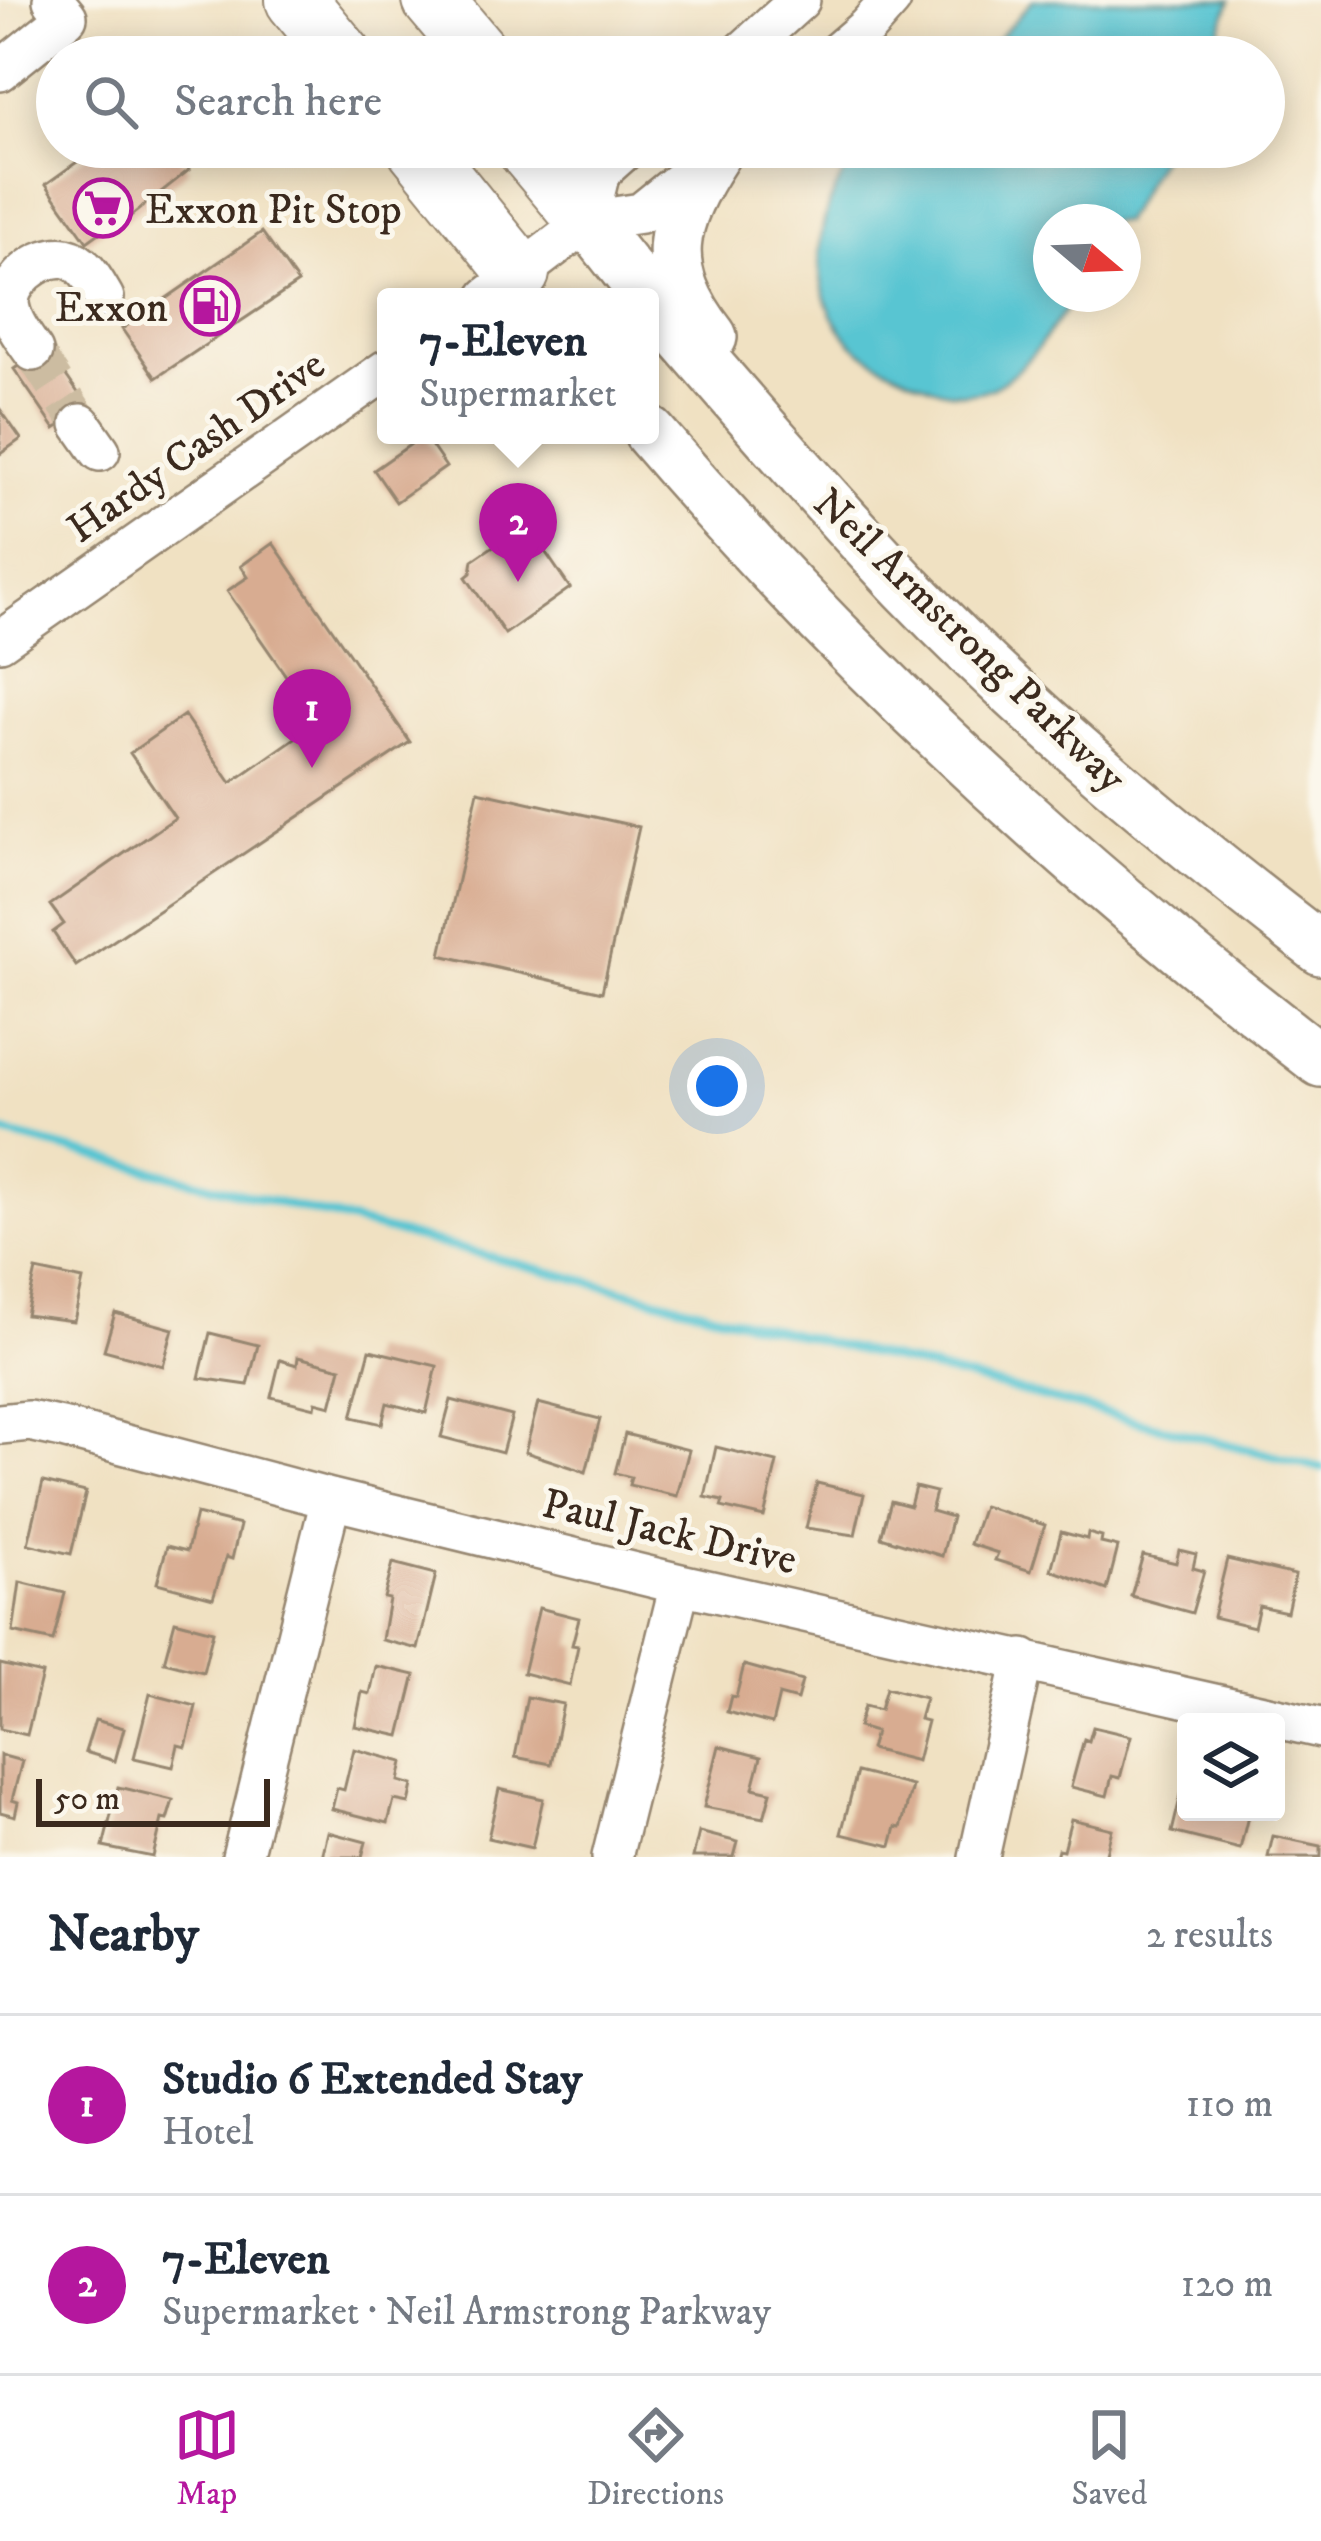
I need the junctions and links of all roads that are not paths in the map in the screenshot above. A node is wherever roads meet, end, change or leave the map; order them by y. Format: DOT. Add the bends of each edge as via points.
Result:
graph roads {
  1 [pos="53,0"];
  2 [pos="296,0"];
  3 [pos="409,0"];
  4 [pos="433,0"];
  5 [pos="800,0"];
  6 [pos="891,0"];
  7 [pos="43,36"];
  8 [pos="326,36"];
  9 [pos="437,36"];
  10 [pos="463,36"];
  11 [pos="760,36"];
  12 [pos="856,36"];
  13 [pos="36,42"];
  14 [pos="0,71"];
  15 [pos="431,168"];
  16 [pos="544,168"];
  17 [pos="604,168"];
  18 [pos="696,168"];
  19 [pos="706,168"];
  20 [pos="588,221"];
  21 [pos="514,288"];
  22 [pos="516,288"];
  23 [pos="641,288"];
  24 [pos="104,298"];
  25 [pos="659,309"];
  26 [pos="32,351"];
  27 [pos="377,376"];
  28 [pos="659,443"];
  29 [pos="0,641"];
  30 [pos="1061,734"];
  31 [pos="1308,936"];
  32 [pos="1227,989"];
  33 [pos="1321,1061"];
  34 [pos="1321,1088"];
  35 [pos="0,1424"];
  36 [pos="332,1499"];
  37 [pos="680,1584"];
  38 [pos="1023,1659"];
  39 [pos="1321,1728"];
  40 [pos="242,1857"];
  41 [pos="612,1857"];
  42 [pos="979,1857"];
  1 -- 7 [label="street" via="67,17"];
  2 -- 8 [label="highway"];
  3 -- 9 [label="highway"];
  4 -- 10 [label="highway"];
  5 -- 11 [label="street"];
  6 -- 12 [label="street"];
  13 -- 14 [label="street"];
  15 -- 21 [label="highway"];
  16 -- 20 [label="highway, Neil Armstrong Parkway"];
  17 -- 20 [label="street"];
  18 -- 20 [label="street" via="641,213"];
  19 -- 30 [label="main road" via="675,236 676,273 692,310"];
  20 -- 22 [label="street"];
  20 -- 23 [label="main road, Neil Armstrong Parkway"];
  24 -- 26 [label="street" via="68,258 23,275 9,307"];
  25 -- 30 [label="main road, Neil Armstrong Parkway" via="906,587"];
  27 -- 29 [label="street, Hardy Cash Drive"];
  28 -- 32 [label="main road" via="759,557 961,760"];
  30 -- 31 [label="main road, Neil Armstrong Parkway"];
  32 -- 33 [label="main road"];
  32 -- 34 [label="main road"];
  35 -- 36 [label="street, Paul Jack Drive" via="62,1428"];
  36 -- 37 [label="street, Paul Jack Drive"];
  36 -- 40 [label="street"];
  37 -- 38 [label="street, Paul Jack Drive"];
  37 -- 41 [label="street"];
  38 -- 39 [label="street, Paul Jack Drive"];
  38 -- 42 [label="street"];
}
